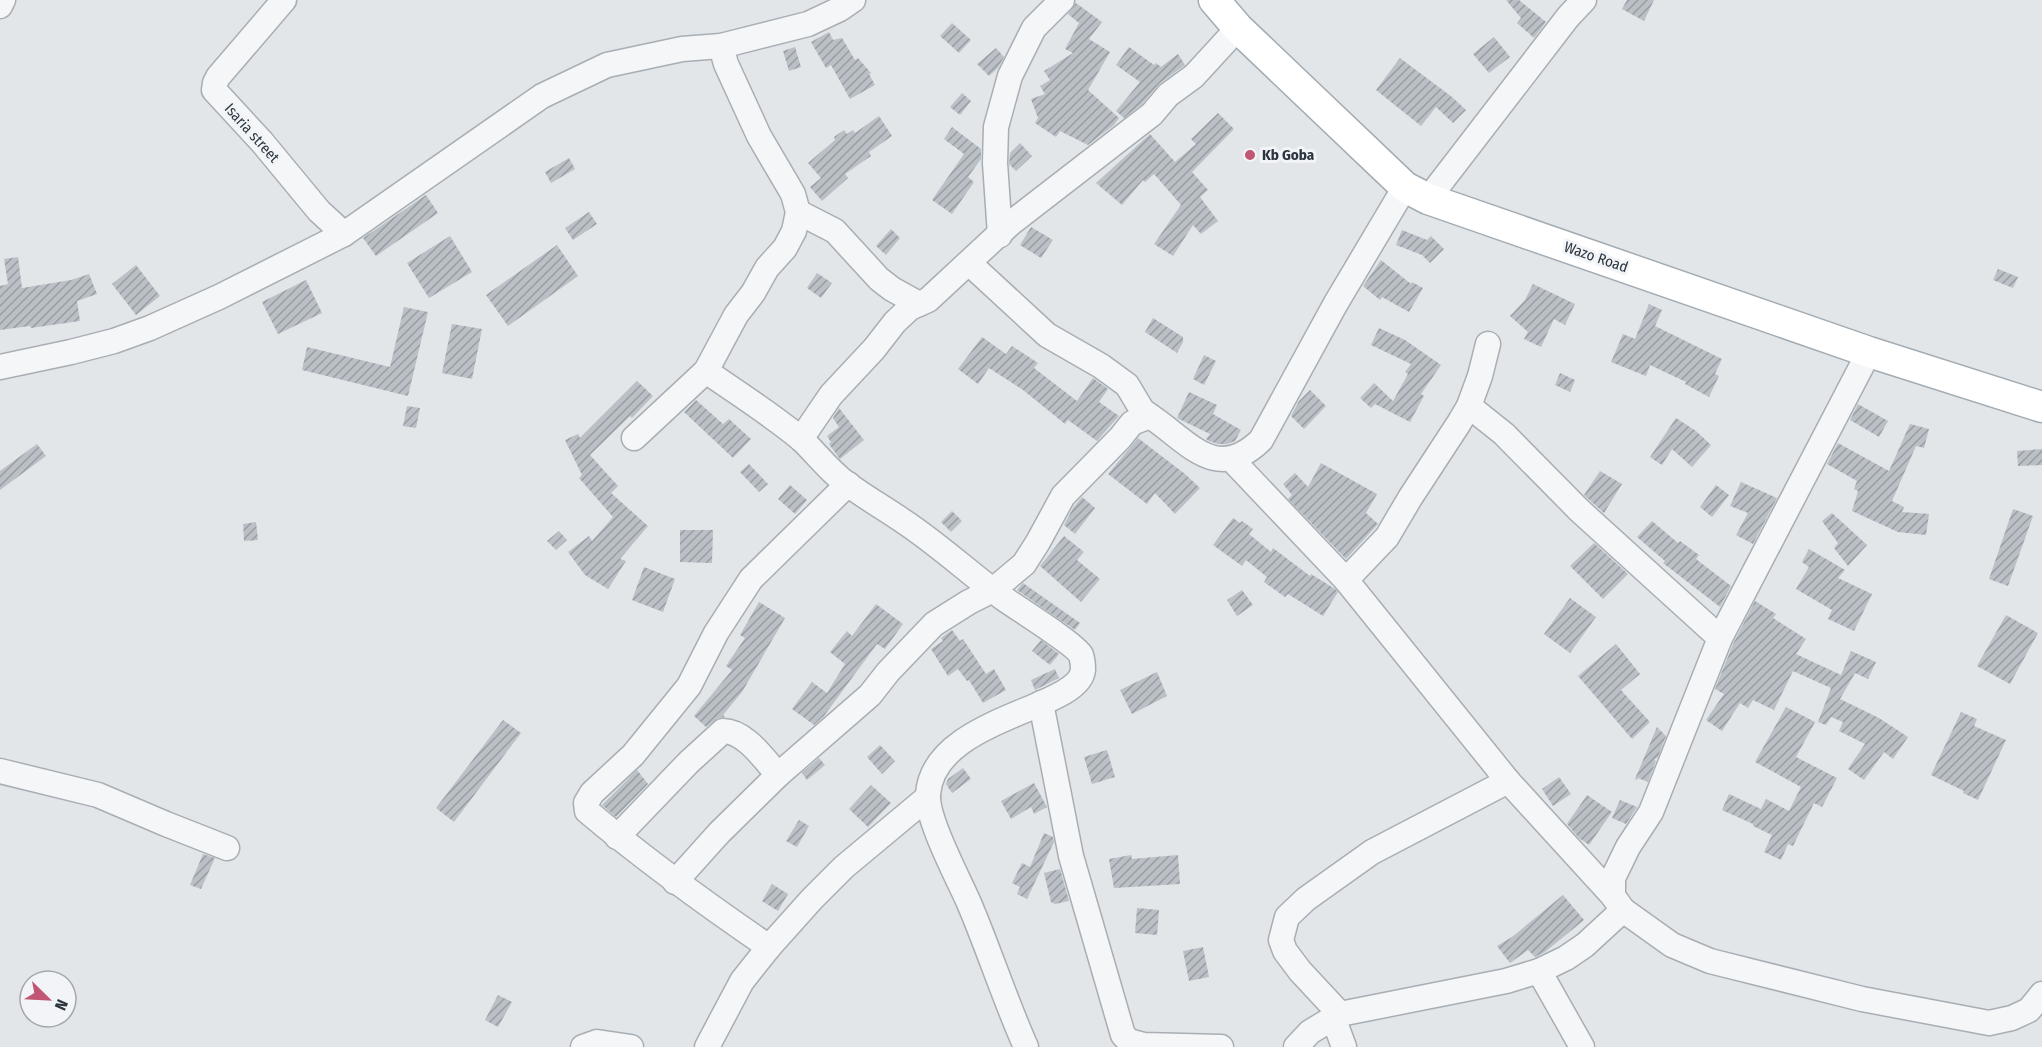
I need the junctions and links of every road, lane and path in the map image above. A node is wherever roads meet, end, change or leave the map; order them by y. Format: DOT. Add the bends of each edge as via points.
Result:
graph roads {
  1 [pos="3,0"];
  2 [pos="284,0"];
  3 [pos="853,0"];
  4 [pos="1062,0"];
  5 [pos="1214,0"];
  6 [pos="1584,0"];
  7 [pos="0,6"];
  8 [pos="1238,28"];
  9 [pos="721,46"];
  10 [pos="1417,193"];
  11 [pos="798,212"];
  12 [pos="344,234"];
  13 [pos="1000,235"];
  14 [pos="969,263"];
  15 [pos="919,304"];
  16 [pos="1488,344"];
  17 [pos="1869,352"];
  18 [pos="0,367"];
  19 [pos="706,371"];
  20 [pos="1469,406"];
  21 [pos="2042,406"];
  22 [pos="1150,416"];
  23 [pos="634,438"];
  24 [pos="801,439"];
  25 [pos="1238,457"];
  26 [pos="848,484"];
  27 [pos="1346,580"];
  28 [pos="993,590"];
  29 [pos="1720,638"];
  30 [pos="1041,703"];
  31 [pos="0,771"];
  32 [pos="778,775"];
  33 [pos="1508,781"];
  34 [pos="927,797"];
  35 [pos="617,837"];
  36 [pos="227,848"];
  37 [pos="675,882"];
  38 [pos="1618,903"];
  39 [pos="769,947"];
  40 [pos="1539,971"];
  41 [pos="2042,994"];
  42 [pos="1336,1015"];
  43 [pos="582,1047"];
  44 [pos="631,1047"];
  45 [pos="707,1047"];
  46 [pos="1026,1047"];
  47 [pos="1221,1047"];
  48 [pos="1296,1047"];
  49 [pos="1344,1047"];
  50 [pos="1582,1047"];
  1 -- 7 [label="street"];
  2 -- 12 [label="street, Isaria street" via="218,77 214,90 319,211"];
  3 -- 9 [label="street" via="808,24"];
  4 -- 13 [label="street" via="1034,28 1017,59 996,127"];
  5 -- 8 [label="main road, Wazo Road"];
  6 -- 10 [label="street"];
  8 -- 10 [label="main road, Wazo Road"];
  8 -- 13 [label="street" via="1152,114"];
  9 -- 11 [label="street" via="759,136 793,194"];
  9 -- 12 [label="street" via="682,49 607,65 542,96"];
  10 -- 17 [label="main road, Wazo Road"];
  10 -- 25 [label="street" via="1336,303 1261,440"];
  11 -- 15 [label="street" via="835,231 879,279"];
  11 -- 19 [label="street" via="794,231 736,315"];
  12 -- 18 [label="street" via="150,328 114,341"];
  13 -- 14 [label="street"];
  14 -- 15 [label="street"];
  14 -- 22 [label="street" via="1047,335 1127,385"];
  15 -- 24 [label="street" via="895,322 831,395"];
  16 -- 20 [label="street"];
  17 -- 21 [label="main road, Wazo Road"];
  17 -- 29 [label="street"];
  19 -- 23 [label="street"];
  19 -- 24 [label="street"];
  20 -- 27 [label="street" via="1387,537"];
  20 -- 29 [label="street" via="1504,434 1580,510"];
  22 -- 25 [label="street" via="1197,452 1224,460"];
  22 -- 28 [label="street" via="1132,423 1063,496 1024,564"];
  24 -- 26 [label="street"];
  25 -- 27 [label="street" via="1235,463"];
  26 -- 28 [label="street"];
  26 -- 35 [label="street" via="751,579 716,633 689,686 633,755 592,793 586,803 587,811"];
  27 -- 33 [label="street"];
  28 -- 30 [label="street" via="1081,655 1083,671 1077,682"];
  28 -- 32 [label="street" via="934,624 870,695"];
  29 -- 38 [label="street" via="1651,812 1613,878"];
  30 -- 34 [label="street" via="961,741 937,764"];
  30 -- 47 [label="street" via="1071,856 1123,1035 1144,1045"];
  31 -- 36 [label="street" via="98,795"];
  32 -- 35 [label="street" via="742,737 723,731"];
  32 -- 37 [label="street"];
  33 -- 38 [label="street"];
  33 -- 42 [label="street" via="1372,852 1287,917 1281,940 1285,951"];
  34 -- 39 [label="street" via="844,867"];
  34 -- 46 [label="street" via="937,831"];
  35 -- 37 [label="street"];
  37 -- 39 [label="street"];
  38 -- 40 [label="street" via="1585,945"];
  38 -- 41 [label="street" via="1672,945 1710,961 1862,999 1989,1023 2030,1010"];
  39 -- 45 [label="street" via="742,981"];
  40 -- 42 [label="street"];
  40 -- 50 [label="street"];
  42 -- 48 [label="street"];
  42 -- 49 [label="street"];
  43 -- 44 [label="street" via="597,1042"];
}
